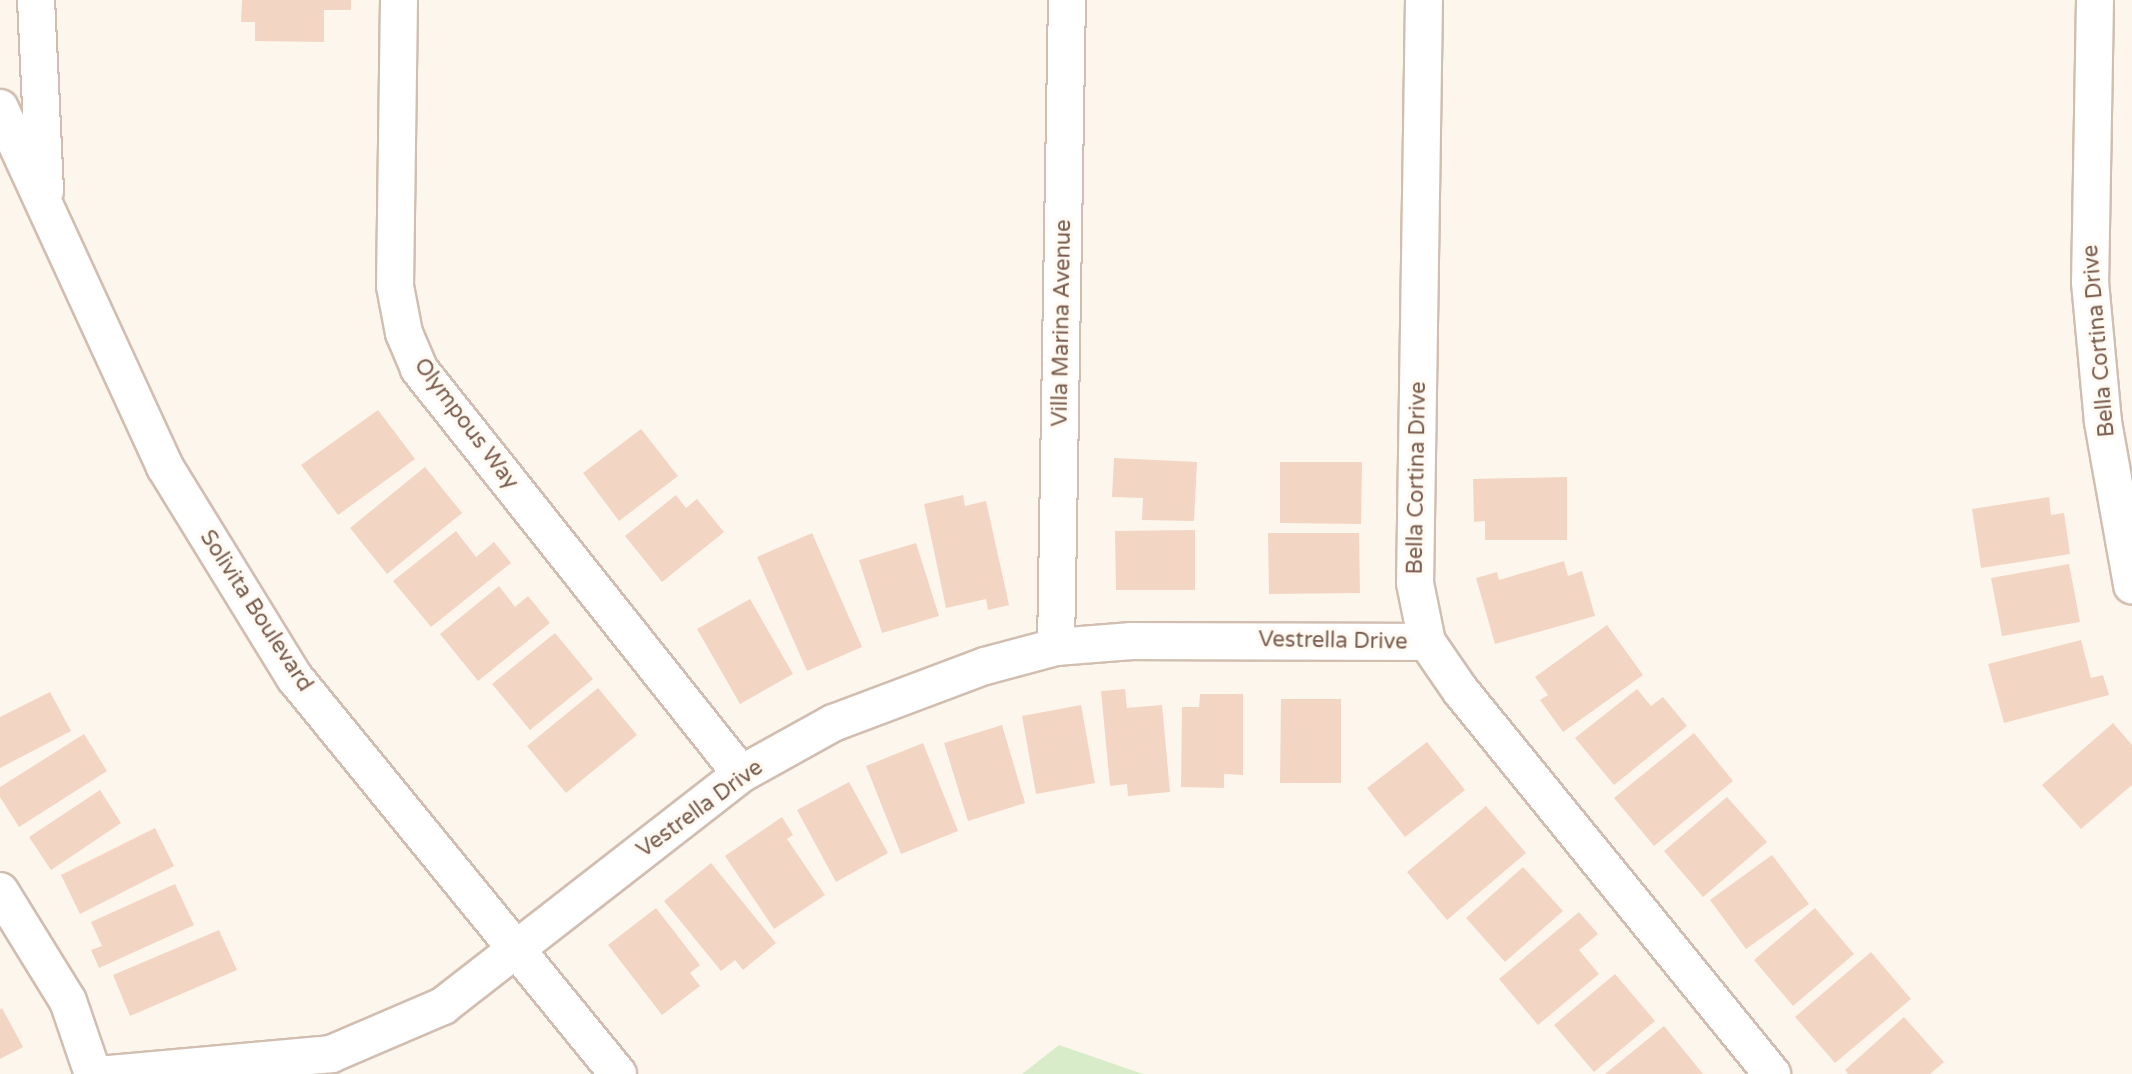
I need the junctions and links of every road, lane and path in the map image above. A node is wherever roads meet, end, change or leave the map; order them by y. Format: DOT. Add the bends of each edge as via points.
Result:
graph roads {
  1 [pos="36,0"];
  2 [pos="399,0"];
  3 [pos="1067,0"];
  4 [pos="1424,0"];
  5 [pos="2095,0"];
  6 [pos="0,108"];
  7 [pos="48,220"];
  8 [pos="2118,420"];
  9 [pos="2132,585"];
  10 [pos="1427,642"];
  11 [pos="1056,647"];
  12 [pos="741,774"];
  13 [pos="0,891"];
  14 [pos="518,952"];
  15 [pos="93,1074"];
  16 [pos="108,1074"];
  17 [pos="618,1074"];
  18 [pos="1772,1074"];
  1 -- 7 [label="street, Solivita Boulevard"];
  2 -- 12 [label="street, Olympous Way" via="395,286 404,333 419,369"];
  3 -- 11 [label="street, Villa Marina Avenue"];
  4 -- 10 [label="street, Bella Cortina Drive" via="1415,583"];
  5 -- 8 [label="street, Bella Cortina Drive" via="2090,282"];
  6 -- 7 [label="street, Solivita Boulevard"];
  7 -- 14 [label="street, Solivita Boulevard" via="165,467 295,678"];
  8 -- 9 [label="street, Bella Cortina Drive"];
  10 -- 11 [label="street, Vestrella Drive" via="1250,640"];
  10 -- 18 [label="street, Bella Cortina Drive" via="1460,690"];
  11 -- 12 [label="street, Vestrella Drive" via="929,685 833,723"];
  12 -- 14 [label="street, Vestrella Drive"];
  13 -- 15 [label="street" via="68,1001"];
  14 -- 16 [label="street, Vestrella Drive" via="443,1006 331,1054"];
  14 -- 17 [label="street, Solivita Boulevard"];
}
